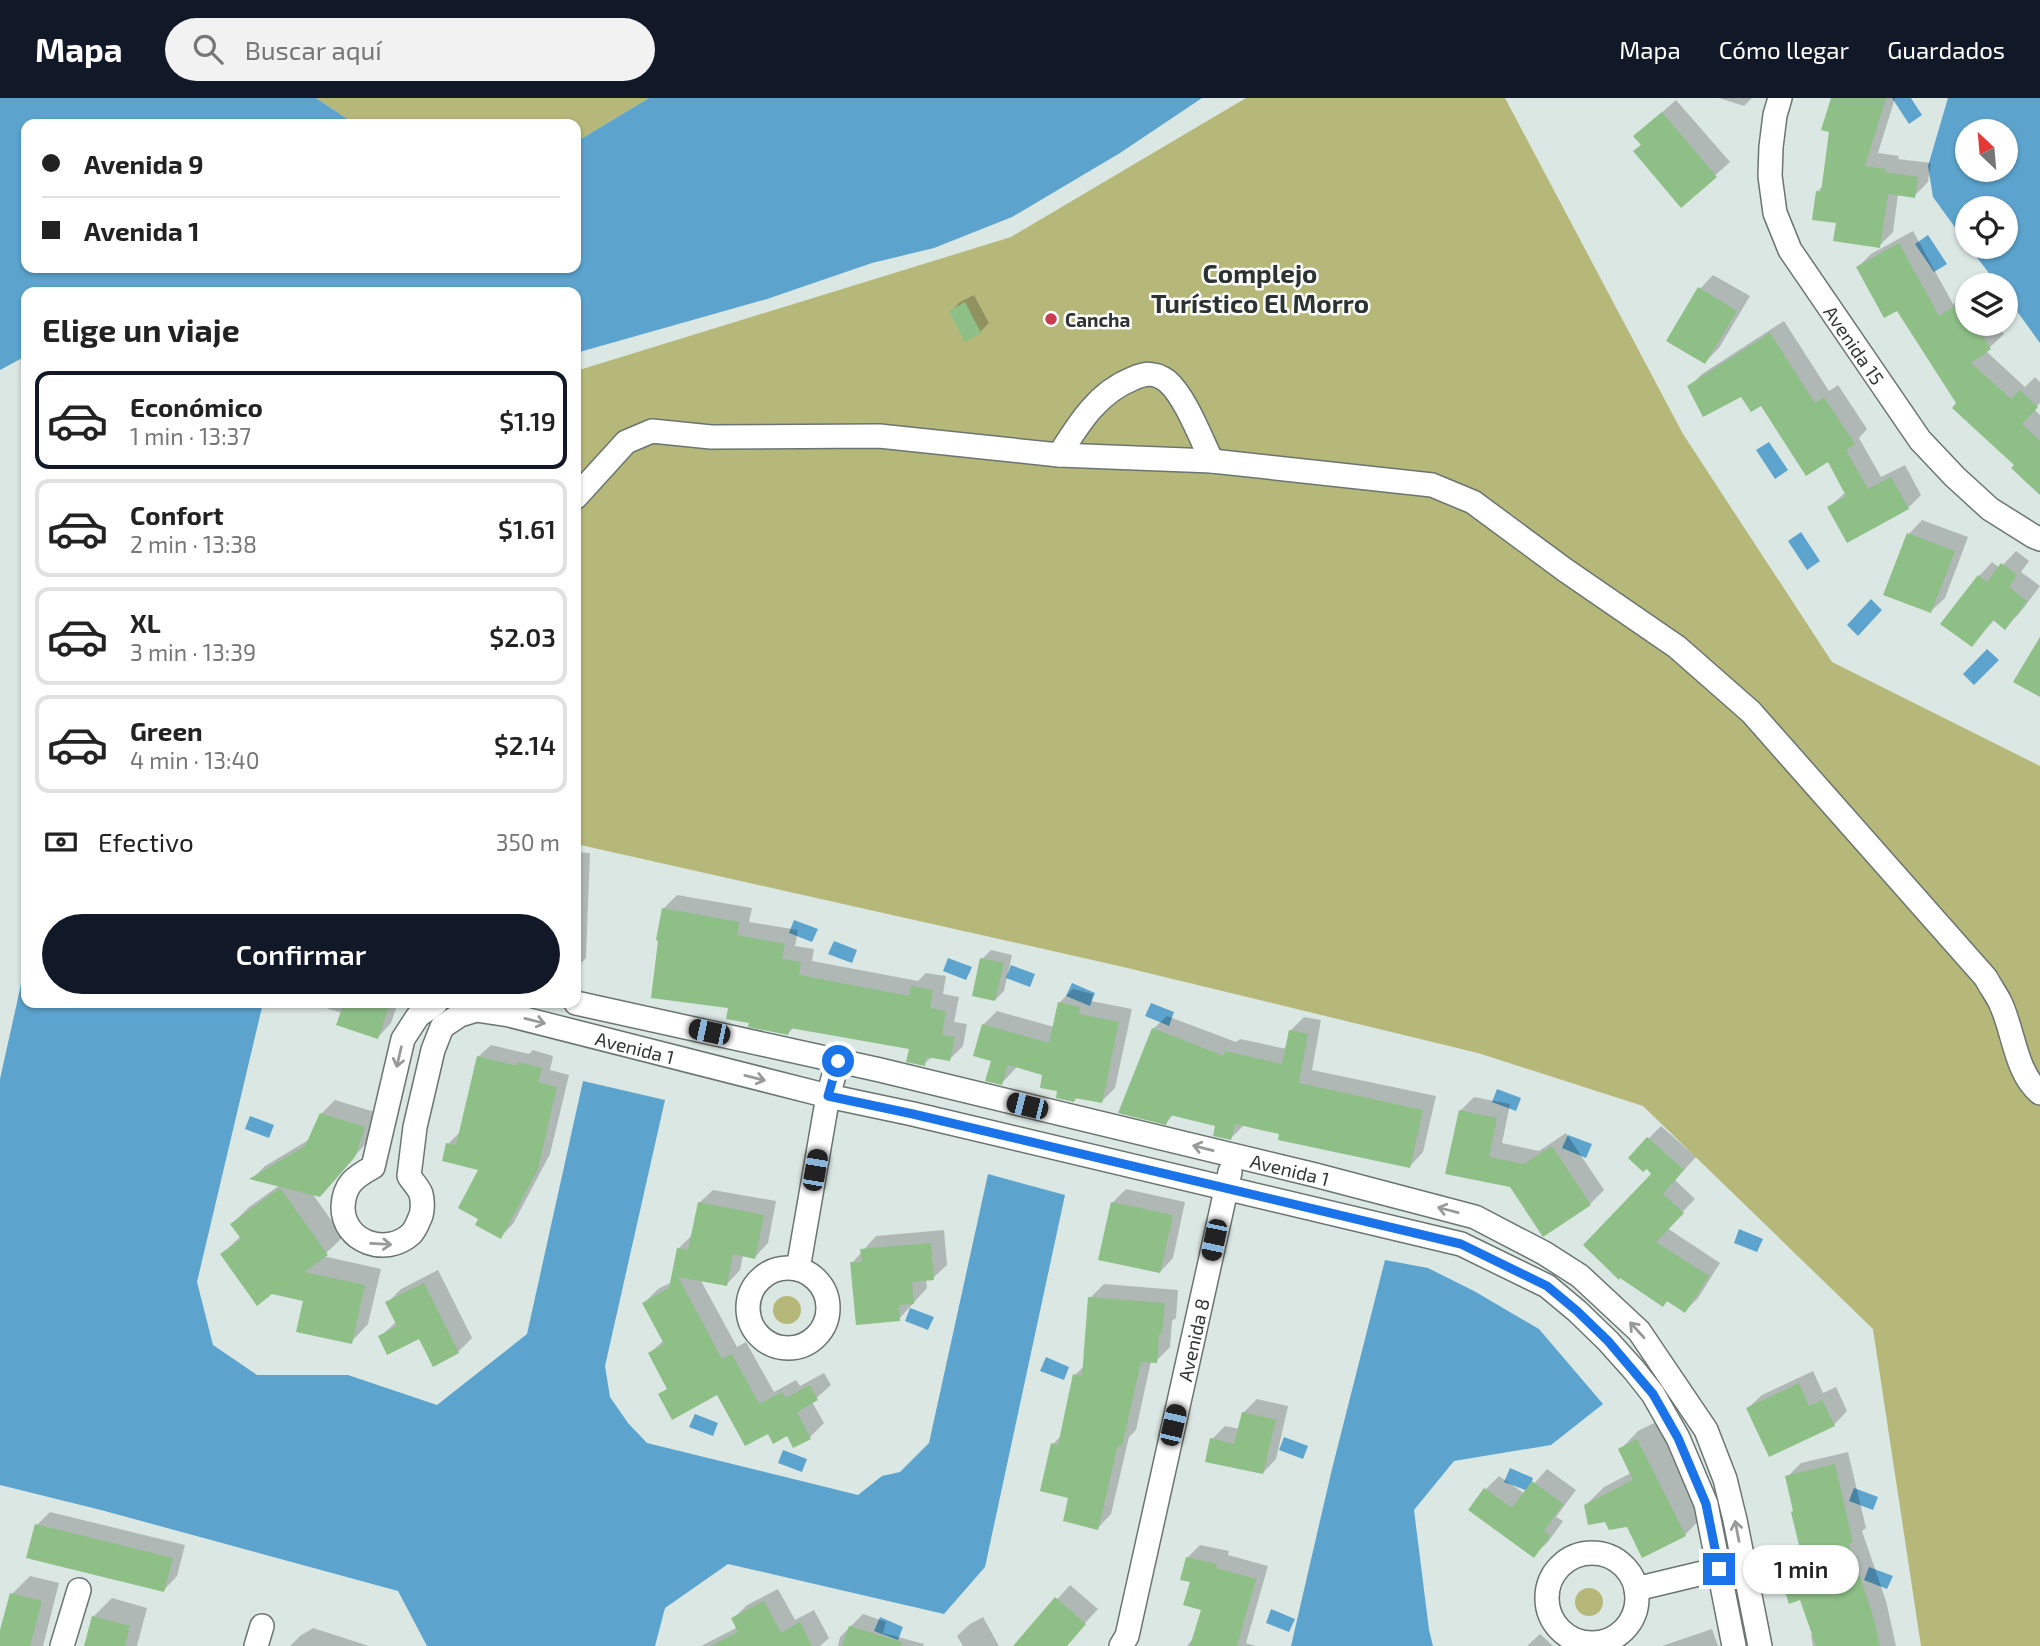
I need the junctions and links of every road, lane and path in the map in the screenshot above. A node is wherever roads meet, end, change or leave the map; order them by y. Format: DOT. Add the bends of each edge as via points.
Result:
graph roads {
  1 [pos="1780,98"];
  2 [pos="1059,455"];
  3 [pos="1212,460"];
  4 [pos="581,492"];
  5 [pos="2040,539"];
  6 [pos="581,1004"];
  7 [pos="429,1008"];
  8 [pos="658,1021"];
  9 [pos="649,1051"];
  10 [pos="838,1061"];
  11 [pos="2040,1093"];
  12 [pos="828,1096"];
  13 [pos="1001,1100"];
  14 [pos="992,1133"];
  15 [pos="1235,1156"];
  16 [pos="373,1167"];
  17 [pos="409,1175"];
  18 [pos="1226,1187"];
  19 [pos="1544,1253"];
  20 [pos="798,1269"];
  21 [pos="1527,1277"];
  22 [pos="1744,1563"];
  23 [pos="1719,1569"];
  24 [pos="1636,1589"];
  25 [pos="79,1590"];
  26 [pos="62,1646"];
  27 [pos="1121,1646"];
  28 [pos="1734,1646"];
  29 [pos="1760,1646"];
  1 -- 5 [label="street, Avenida 15" via="1770,176 1775,213 1790,250 1920,440 1990,509"];
  2 -- 3 [label="street"];
  2 -- 3 [label="street" via="1100,398 1120,384 1154,374 1168,382 1184,403"];
  2 -- 4 [label="street" via="879,436 712,437 652,430 626,442"];
  3 -- 11 [label="street" via="1442,489 1474,502 1677,647 1751,712 1986,978 2030,1085"];
  6 -- 8 [label="street, Avenida 1"];
  7 -- 16 [label="street, one-way" via="403,1039"];
  8 -- 9 [label="street"];
  8 -- 10 [label="street, Avenida 1"];
  9 -- 12 [label="street, Avenida 1, one-way"];
  17 -- 9 [label="street, Avenida 1, one-way" via="433,1050 442,1027 460,1015 476,1010 509,1015"];
  10 -- 12 [label="street"];
  10 -- 13 [label="street, Avenida 1"];
  12 -- 14 [label="street, Avenida 1"];
  12 -- 20 [label="street"];
  13 -- 14 [label="street"];
  15 -- 13 [label="street, Avenida 1, one-way"];
  14 -- 18 [label="street, Avenida 1"];
  15 -- 18 [label="street, Avenida 8"];
  19 -- 15 [label="street, Avenida 1, one-way" via="1475,1217"];
  16 -- 17 [label="street"];
  16 -- 17 [label="street, Avenida 1, one-way" via="355,1177 343,1206 343,1217 354,1235 373,1245 394,1245 412,1233 422,1214 421,1193"];
  18 -- 21 [label="street, Avenida 1" via="1461,1244"];
  18 -- 27 [label="street, Avenida 8" via="1130,1623"];
  19 -- 21 [label="street"];
  22 -- 19 [label="street, Avenida 1, one-way" via="1725,1479 1706,1430 1639,1331 1580,1276"];
  21 -- 23 [label="street, Avenida 1" via="1547,1286 1577,1311 1653,1394 1706,1504"];
  22 -- 23 [label="street"];
  22 -- 29 [label="street, Avenida 1"];
  23 -- 24 [label="street"];
  23 -- 28 [label="street, Avenida 1"];
  25 -- 26 [label="street"];
}
